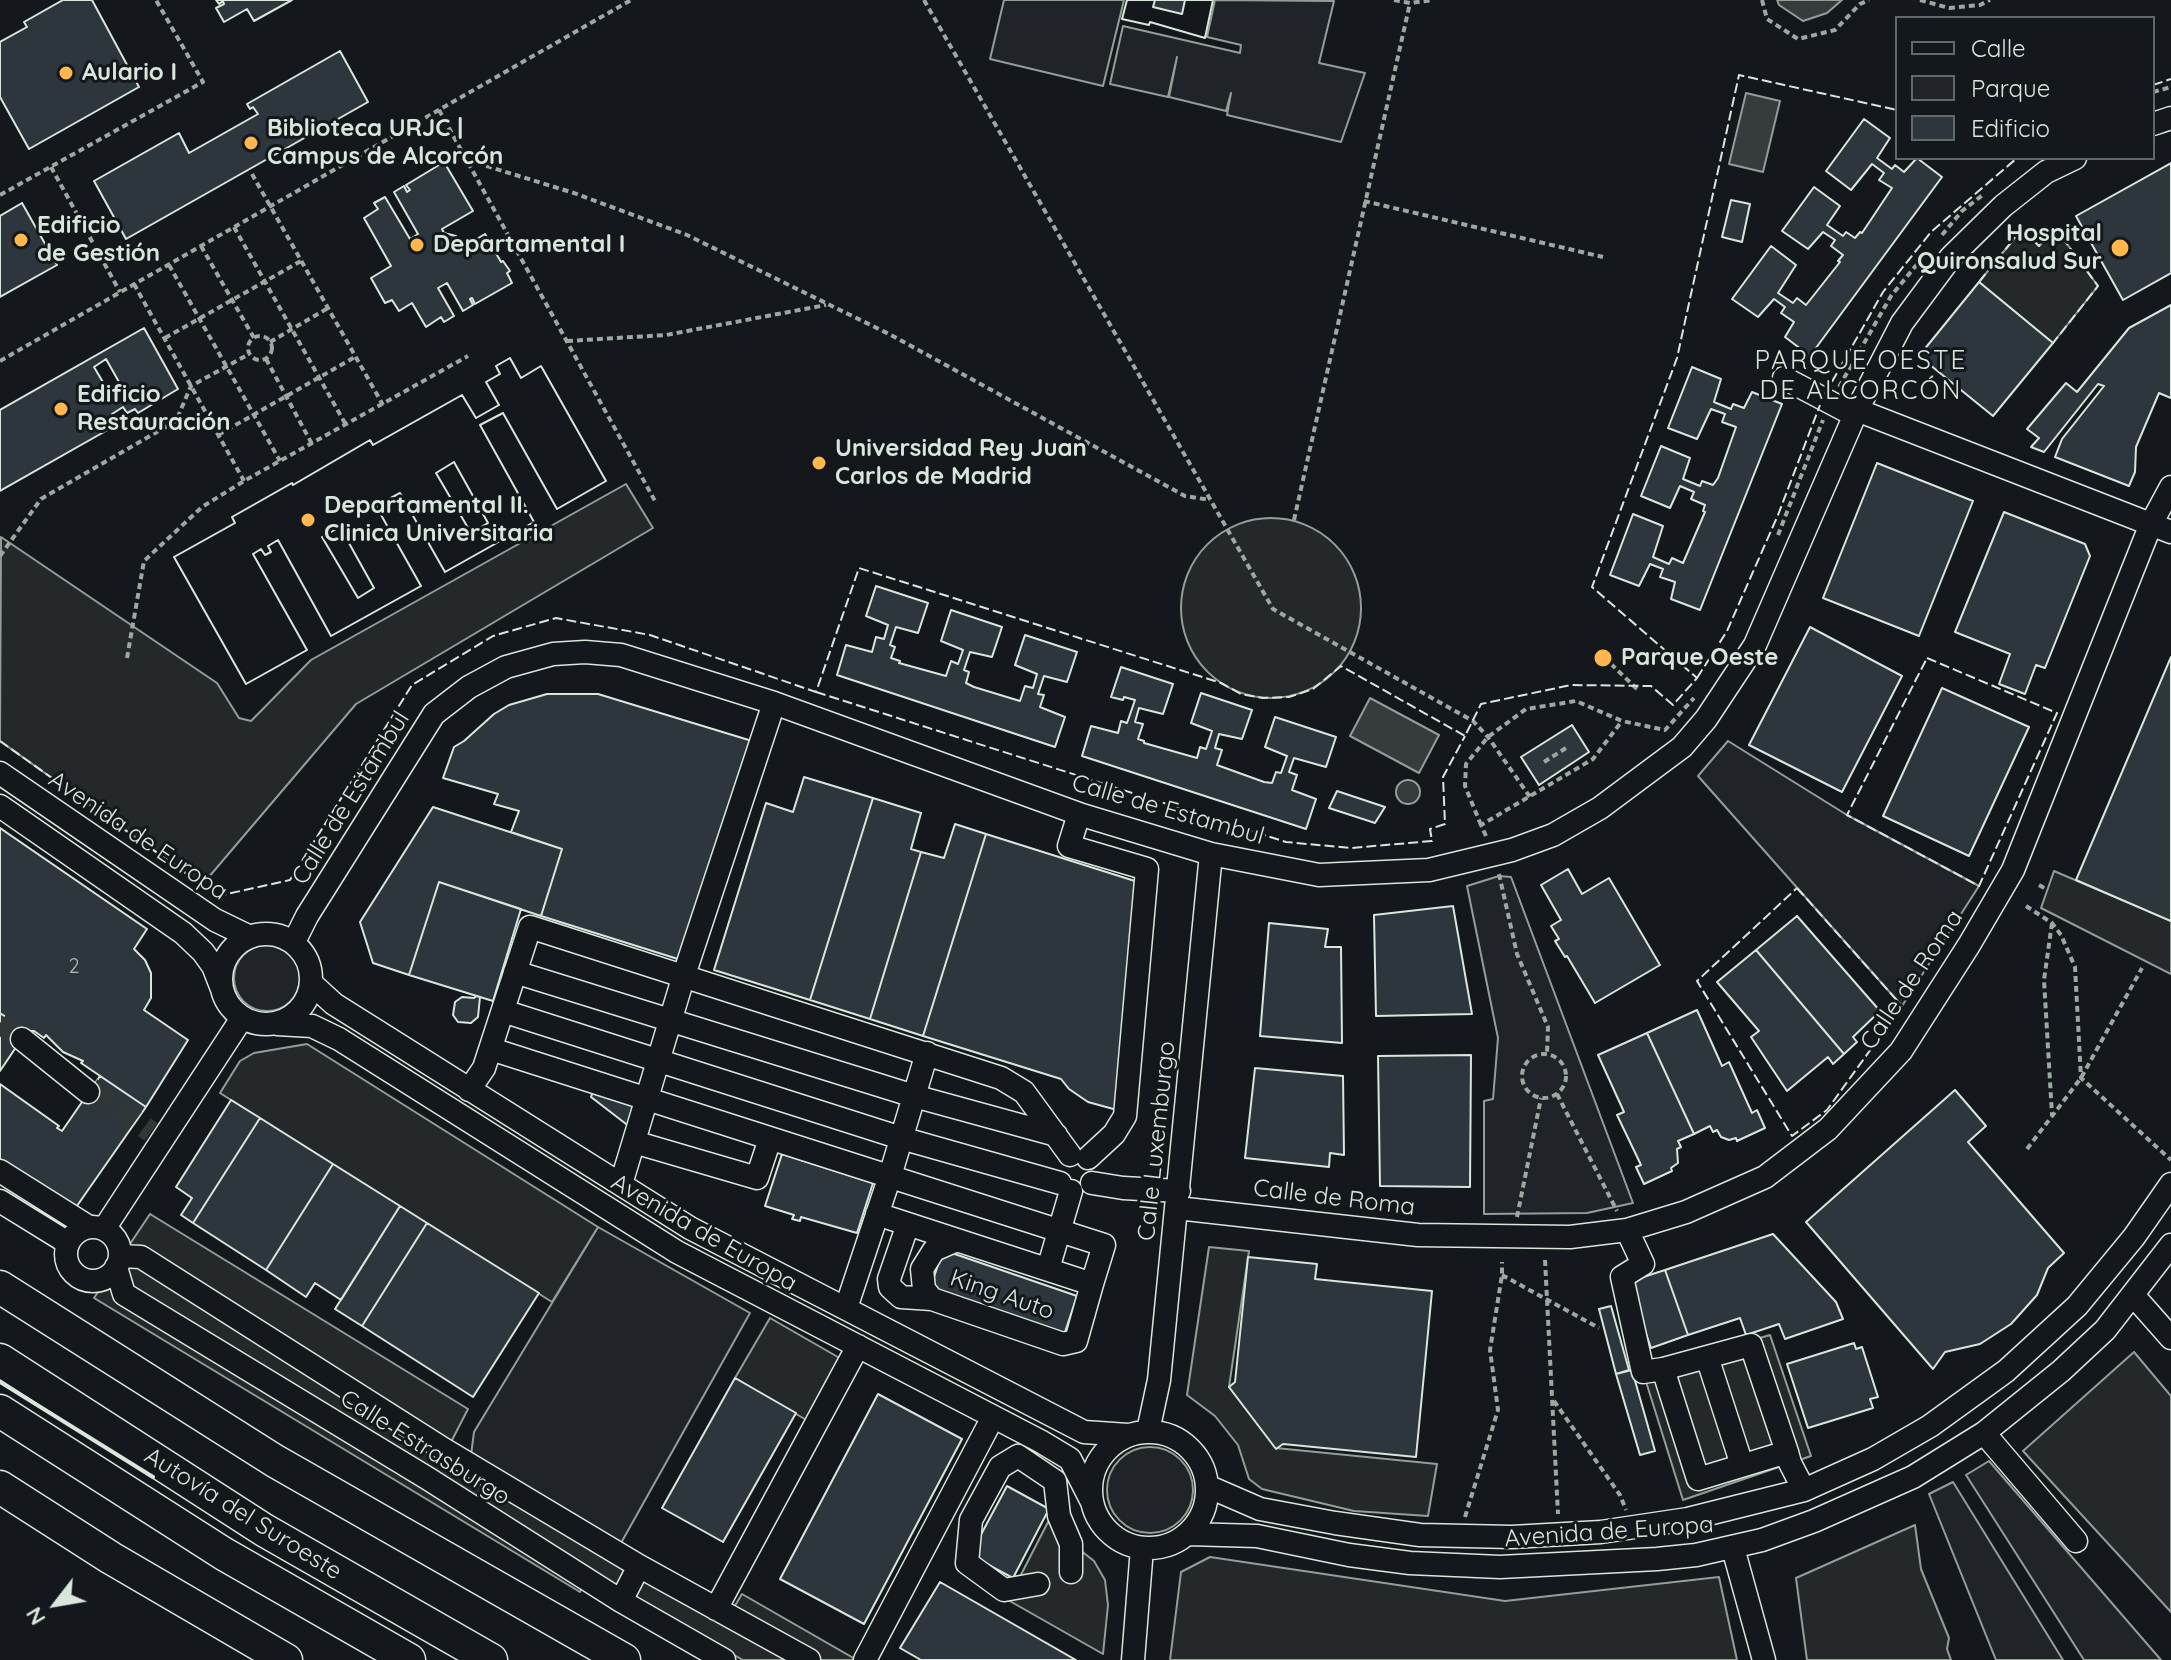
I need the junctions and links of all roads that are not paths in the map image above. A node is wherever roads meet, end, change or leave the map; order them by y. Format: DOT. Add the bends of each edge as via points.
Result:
graph roads {
  1 [pos="2071,160"];
  2 [pos="1784,378"];
  3 [pos="1855,412"];
  4 [pos="2171,487"];
  5 [pos="2161,528"];
  6 [pos="774,703"];
  7 [pos="0,773"];
  8 [pos="0,806"];
  9 [pos="1079,814"];
  10 [pos="1211,854"];
  11 [pos="250,937"];
  12 [pos="294,942"];
  13 [pos="515,972"];
  14 [pos="684,975"];
  15 [pos="312,984"];
  16 [pos="222,989"];
  17 [pos="503,1011"];
  18 [pos="242,1018"];
  19 [pos="671,1020"];
  20 [pos="277,1024"];
  21 [pos="22,1039"];
  22 [pos="491,1049"];
  23 [pos="927,1053"];
  24 [pos="658,1060"];
  25 [pos="88,1088"];
  26 [pos="469,1090"];
  27 [pos="914,1096"];
  28 [pos="646,1101"];
  29 [pos="1056,1135"];
  30 [pos="901,1138"];
  31 [pos="770,1139"];
  32 [pos="634,1142"];
  33 [pos="0,1171"];
  34 [pos="890,1176"];
  35 [pos="621,1184"];
  36 [pos="2171,1184"];
  37 [pos="1074,1185"];
  38 [pos="1178,1200"];
  39 [pos="0,1201"];
  40 [pos="877,1214"];
  41 [pos="1622,1221"];
  42 [pos="908,1224"];
  43 [pos="96,1228"];
  44 [pos="1059,1229"];
  45 [pos="957,1240"];
  46 [pos="68,1243"];
  47 [pos="2171,1245"];
  48 [pos="118,1261"];
  49 [pos="1048,1269"];
  50 [pos="1092,1284"];
  51 [pos="0,1287"];
  52 [pos="2133,1295"];
  53 [pos="932,1299"];
  54 [pos="846,1308"];
  55 [pos="2171,1338"];
  56 [pos="858,1346"];
  57 [pos="1707,1357"];
  58 [pos="0,1360"];
  59 [pos="1663,1369"];
  60 [pos="0,1411"];
  61 [pos="993,1417"];
  62 [pos="1138,1433"];
  63 [pos="1984,1433"];
  64 [pos="445,1450"];
  65 [pos="1787,1452"];
  66 [pos="1742,1465"];
  67 [pos="427,1478"];
  68 [pos="1207,1486"];
  69 [pos="0,1487"];
  70 [pos="1804,1490"];
  71 [pos="1092,1502"];
  72 [pos="1188,1534"];
  73 [pos="2076,1541"];
  74 [pos="1142,1548"];
  75 [pos="1733,1548"];
  76 [pos="639,1566"];
  77 [pos="1071,1572"];
  78 [pos="1038,1584"];
  79 [pos="621,1601"];
  80 [pos="716,1609"];
  81 [pos="286,1660"];
  82 [pos="409,1660"];
  83 [pos="491,1660"];
  84 [pos="624,1660"];
  85 [pos="724,1660"];
  86 [pos="809,1660"];
  87 [pos="865,1660"];
  88 [pos="1133,1660"];
  89 [pos="1764,1660"];
  1 -- 3 [label="street, Calle de Estambul" via="2046,172 2003,206 1951,257 1902,323"];
  2 -- 3 [label="street"];
  3 -- 5 [label="street"];
  3 -- 10 [label="street, Calle de Estambul" via="1755,645 1682,747 1600,808 1553,835 1429,870 1319,875"];
  4 -- 5 [label="street, Calle de Roma"];
  5 -- 41 [label="street, Calle de Roma" via="2013,870 1901,1051 1828,1129 1765,1177 1686,1212"];
  6 -- 9 [label="street, Calle de Estambul"];
  6 -- 12 [label="street, Calle de Estambul" via="621,655 553,654 506,667 434,714"];
  6 -- 14 [label="street"];
  7 -- 11 [label="street, Avenida de Europa" via="215,920"];
  8 -- 16 [label="street" via="183,933 213,966"];
  9 -- 10 [label="street, Calle de Estambul"];
  9 -- 29 [label="street" via="1069,846 1147,869 1125,1116 1114,1134 1079,1157"];
  10 -- 38 [label="street, Calle Luxemburgo"];
  11 -- 12 [label="street" via="265,934"];
  11 -- 16 [label="street" via="229,952"];
  12 -- 15 [label="street" via="311,968"];
  13 -- 14 [label="street" via="530,927"];
  13 -- 17 [label="street"];
  13 -- 19 [label="street"];
  14 -- 19 [label="street"];
  14 -- 23 [label="street"];
  15 -- 20 [label="street" via="301,1009"];
  15 -- 26 [label="street, Avenida de Europa" via="334,1004"];
  16 -- 18 [label="street"];
  17 -- 22 [label="street"];
  17 -- 24 [label="street, Calle de Roma"];
  18 -- 20 [label="street"];
  18 -- 43 [label="street"];
  19 -- 24 [label="street"];
  19 -- 27 [label="street"];
  20 -- 56 [label="street, Avenida de Europa" via="312,1026 339,1039 677,1252"];
  21 -- 25 [label="street"];
  22 -- 26 [label="street"];
  22 -- 28 [label="street"];
  23 -- 27 [label="street"];
  23 -- 29 [label="street" via="1001,1078 1024,1092"];
  24 -- 28 [label="street"];
  24 -- 30 [label="street, Calle de Roma"];
  26 -- 35 [label="street, Avenida de Europa"];
  27 -- 29 [label="street"];
  27 -- 30 [label="street"];
  28 -- 31 [label="street"];
  28 -- 32 [label="street"];
  30 -- 34 [label="street"];
  30 -- 37 [label="street, Calle de Roma"];
  31 -- 32 [label="street" via="757,1178"];
  31 -- 34 [label="street"];
  32 -- 35 [label="street"];
  33 -- 43 [label="street"];
  34 -- 40 [label="street"];
  34 -- 44 [label="street"];
  35 -- 54 [label="street, Avenida de Europa" via="690,1228"];
  36 -- 70 [label="street, Avenida de Europa" via="2077,1306 2006,1371 1930,1426"];
  37 -- 38 [label="street, Calle de Roma" via="1123,1188"];
  37 -- 44 [label="street"];
  38 -- 41 [label="street, Calle de Roma" via="1418,1235 1570,1237"];
  38 -- 62 [label="street, Calle Luxemburgo" via="1159,1380"];
  39 -- 46 [label="street"];
  40 -- 42 [label="street"];
  40 -- 54 [label="street"];
  41 -- 59 [label="street" via="1643,1264 1622,1277 1643,1372"];
  42 -- 45 [label="street"];
  42 -- 53 [label="street" via="890,1287 901,1297"];
  43 -- 46 [label="street" via="80,1230"];
  43 -- 48 [label="street" via="116,1240"];
  44 -- 49 [label="street"];
  44 -- 50 [label="street" via="1104,1245"];
  45 -- 49 [label="street"];
  45 -- 53 [label="street, King Auto" via="934,1250 922,1269 924,1289"];
  46 -- 48 [label="street" via="67,1261 85,1279 103,1279"];
  47 -- 52 [label="street, Avenida de Europa"];
  48 -- 64 [label="street" via="141,1257"];
  48 -- 67 [label="street, Calle Estrasburgo" via="124,1294"];
  49 -- 50 [label="street"];
  50 -- 53 [label="street, King Auto" via="1076,1341 1063,1344"];
  51 -- 84 [label="highway" via="275,1461"];
  52 -- 55 [label="street"];
  52 -- 63 [label="street, Avenida de Europa" via="2061,1371"];
  54 -- 62 [label="street, Avenida de Europa" via="1084,1432"];
  56 -- 61 [label="street, Avenida de Europa"];
  56 -- 80 [label="street"];
  57 -- 59 [label="street"];
  57 -- 65 [label="street" via="1751,1345"];
  57 -- 66 [label="street"];
  58 -- 83 [label="highway, Autovía del Suroeste" via="264,1530"];
  59 -- 66 [label="street" via="1698,1479"];
  60 -- 82 [label="highway, Autovía del Suroeste" via="224,1554"];
  61 -- 71 [label="street, Avenida de Europa" via="1070,1459"];
  61 -- 87 [label="street"];
  62 -- 68 [label="street" via="1166,1434 1182,1441 1199,1461"];
  62 -- 71 [label="street" via="1114,1443 1098,1462"];
  63 -- 73 [label="street"];
  63 -- 75 [label="street, Avenida de Europa" via="1913,1477 1814,1521"];
  64 -- 67 [label="street"];
  64 -- 76 [label="street"];
  65 -- 66 [label="street"];
  65 -- 70 [label="street"];
  67 -- 79 [label="street, Calle Estrasburgo"];
  68 -- 70 [label="street, Avenida de Europa" via="1260,1509 1335,1523 1420,1535 1512,1537 1601,1532 1688,1519"];
  68 -- 72 [label="street" via="1203,1512"];
  69 -- 81 [label="highway"];
  71 -- 74 [label="street" via="1110,1533"];
  72 -- 74 [label="street" via="1163,1547"];
  72 -- 75 [label="street, Avenida de Europa" via="1257,1536 1349,1555 1470,1566 1615,1563"];
  74 -- 88 [label="street"];
  75 -- 89 [label="street"];
  76 -- 79 [label="street"];
  76 -- 80 [label="street"];
  77 -- 78 [label="street" via="1071,1544 1059,1516 1055,1481 1018,1456 1000,1467 971,1520 967,1563 1004,1590"];
  79 -- 85 [label="street, Calle Estrasburgo"];
  80 -- 86 [label="street"];
}
